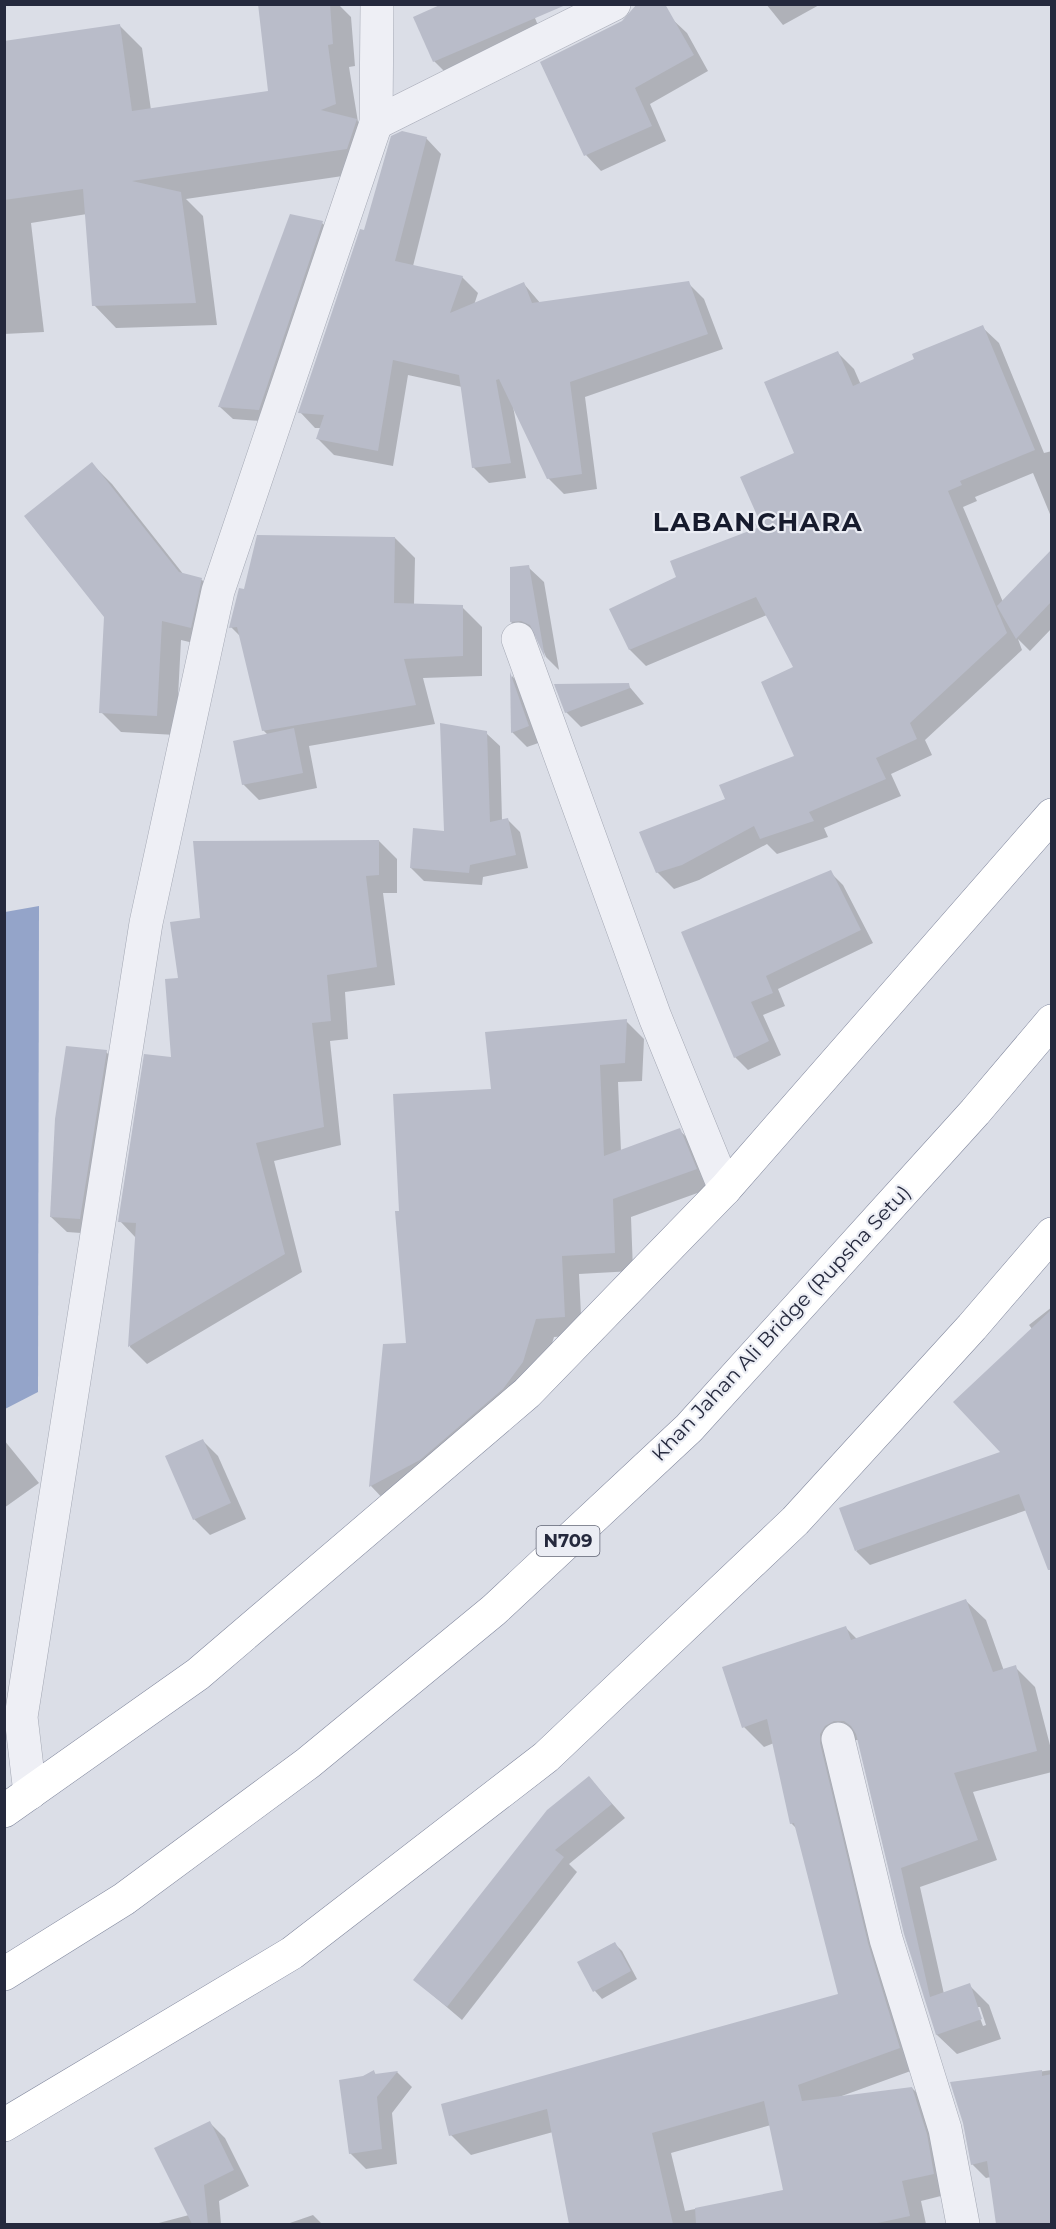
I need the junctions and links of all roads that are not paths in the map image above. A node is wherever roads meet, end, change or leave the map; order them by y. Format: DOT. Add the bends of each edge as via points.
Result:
graph roads {
  1 [pos="377,4"];
  2 [pos="614,4"];
  3 [pos="376,123"];
  4 [pos="518,639"];
  5 [pos="1052,815"];
  6 [pos="1052,1021"];
  7 [pos="725,1189"];
  8 [pos="1052,1234"];
  9 [pos="838,1739"];
  10 [pos="17,1802"];
  11 [pos="4,1974"];
  12 [pos="4,2125"];
  13 [pos="963,2224"];
  1 -- 3 [label="street"];
  2 -- 3 [label="street"];
  3 -- 10 [label="street" via="218,591 146,923 21,1717"];
  4 -- 7 [label="street" via="655,1017"];
  5 -- 7 [label="highway"];
  6 -- 11 [label="highway, Khan Jahan Ali Bridge (Rupsha Setu) / N709" via="975,1112 689,1428 494,1610 309,1763 124,1899"];
  7 -- 10 [label="highway" via="527,1393 198,1674"];
  8 -- 12 [label="highway" via="795,1521 546,1756 292,1953"];
  9 -- 13 [label="street" via="886,1939 945,2129"];
}
